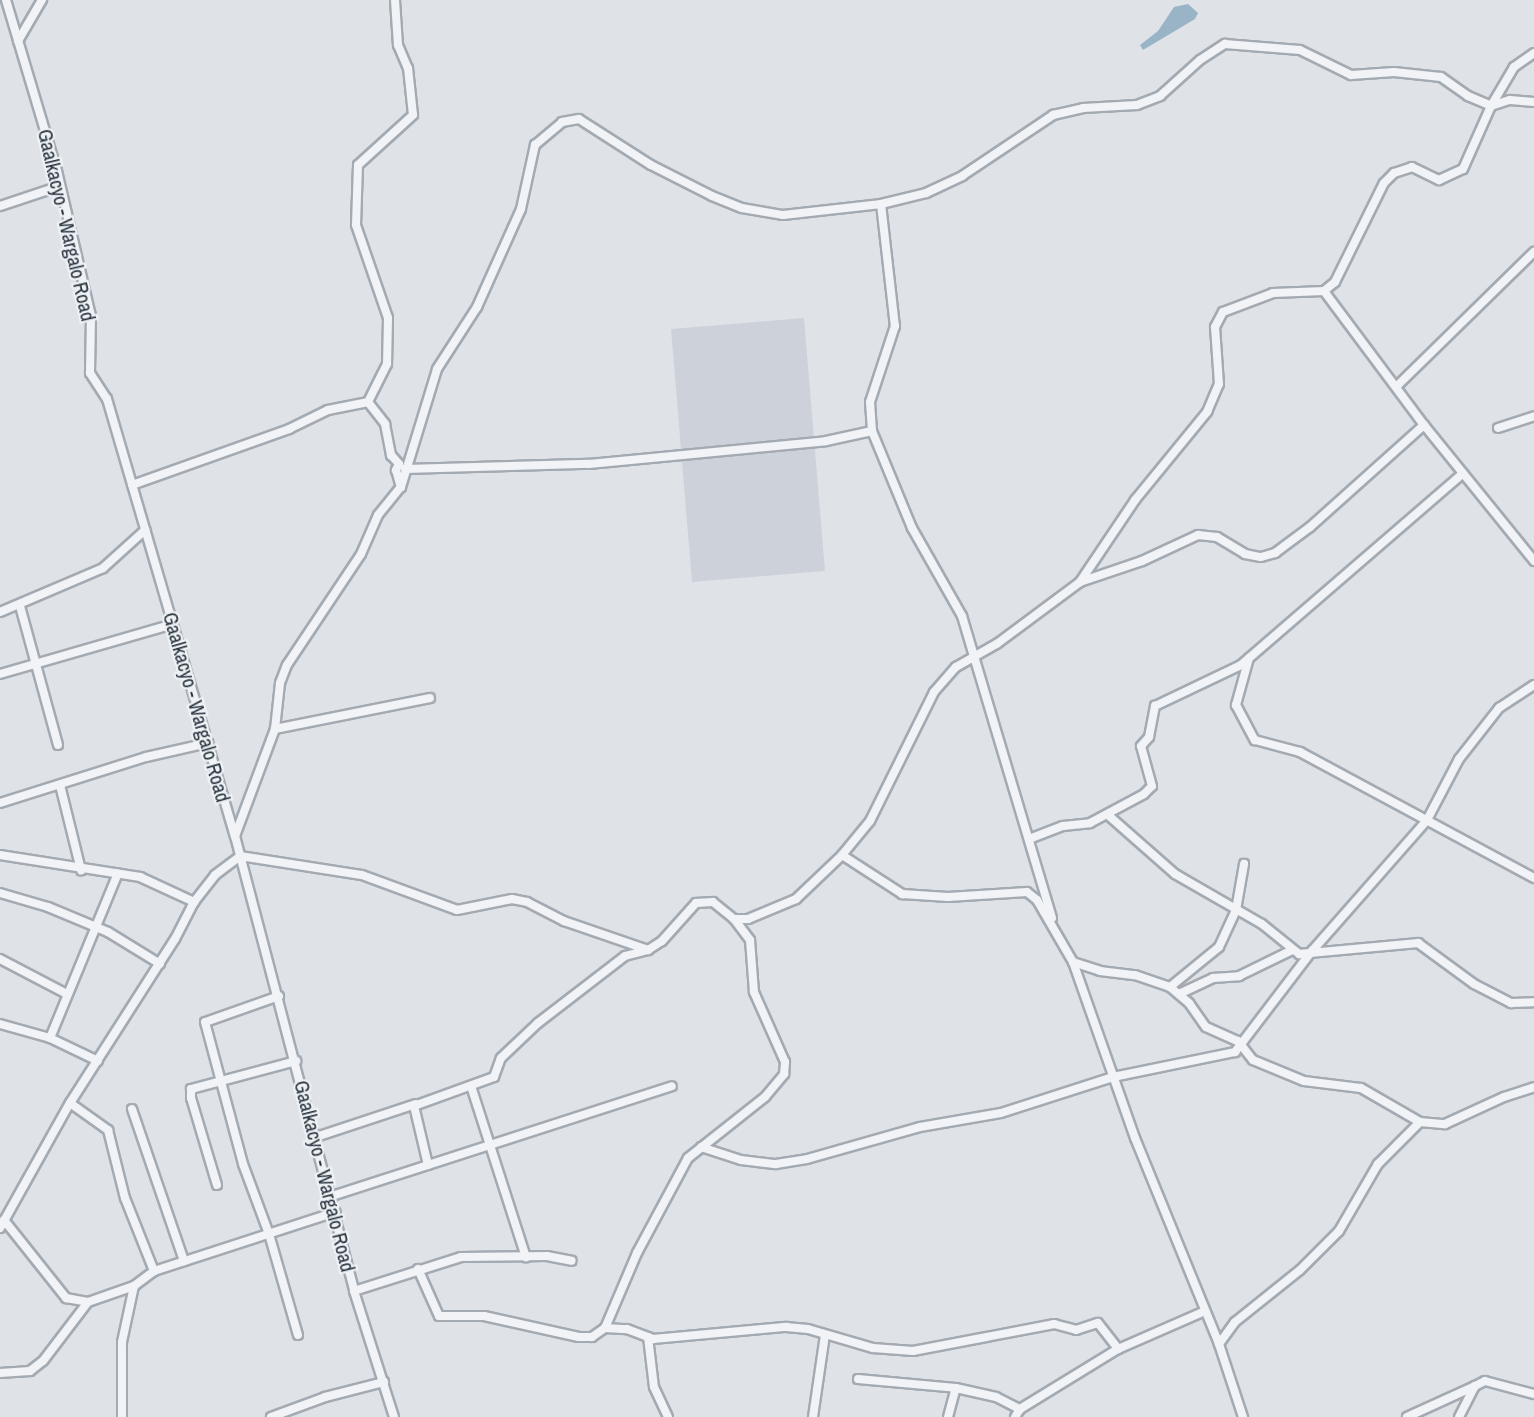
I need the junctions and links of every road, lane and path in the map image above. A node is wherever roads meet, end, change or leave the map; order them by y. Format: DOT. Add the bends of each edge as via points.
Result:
graph roads {
  1 [pos="42,0"];
  2 [pos="395,0"];
  3 [pos="4,4"];
  4 [pos="18,41"];
  5 [pos="1534,53"];
  6 [pos="1534,102"];
  7 [pos="1491,106"];
  8 [pos="60,186"];
  9 [pos="881,204"];
  10 [pos="0,206"];
  11 [pos="1534,252"];
  12 [pos="1324,291"];
  13 [pos="1397,386"];
  14 [pos="368,402"];
  15 [pos="1534,416"];
  16 [pos="1424,425"];
  17 [pos="1498,428"];
  18 [pos="872,431"];
  19 [pos="405,469"];
  20 [pos="1462,474"];
  21 [pos="132,485"];
  22 [pos="401,488"];
  23 [pos="145,530"];
  24 [pos="1534,561"];
  25 [pos="1080,582"];
  26 [pos="20,606"];
  27 [pos="0,612"];
  28 [pos="173,624"];
  29 [pos="973,656"];
  30 [pos="1250,658"];
  31 [pos="36,665"];
  32 [pos="0,674"];
  33 [pos="1534,685"];
  34 [pos="430,698"];
  35 [pos="275,729"];
  36 [pos="208,743"];
  37 [pos="58,745"];
  38 [pos="60,785"];
  39 [pos="0,803"];
  40 [pos="1108,815"];
  41 [pos="1427,820"];
  42 [pos="235,836"];
  43 [pos="1029,839"];
  44 [pos="0,855"];
  45 [pos="842,855"];
  46 [pos="240,856"];
  47 [pos="1244,864"];
  48 [pos="81,870"];
  49 [pos="118,873"];
  50 [pos="1534,878"];
  51 [pos="0,893"];
  52 [pos="194,902"];
  53 [pos="1236,910"];
  54 [pos="734,919"];
  55 [pos="95,927"];
  56 [pos="1055,927"];
  57 [pos="648,950"];
  58 [pos="1292,950"];
  59 [pos="1312,951"];
  60 [pos="0,959"];
  61 [pos="1073,962"];
  62 [pos="160,964"];
  63 [pos="1170,987"];
  64 [pos="67,994"];
  65 [pos="1179,994"];
  66 [pos="279,996"];
  67 [pos="1534,1002"];
  68 [pos="0,1024"];
  69 [pos="50,1038"];
  70 [pos="1239,1044"];
  71 [pos="99,1061"];
  72 [pos="296,1061"];
  73 [pos="1113,1077"];
  74 [pos="222,1079"];
  75 [pos="471,1086"];
  76 [pos="672,1086"];
  77 [pos="1534,1088"];
  78 [pos="70,1102"];
  79 [pos="419,1103"];
  80 [pos="132,1109"];
  81 [pos="1420,1122"];
  82 [pos="316,1137"];
  83 [pos="490,1143"];
  84 [pos="701,1147"];
  85 [pos="428,1164"];
  86 [pos="217,1185"];
  87 [pos="332,1196"];
  88 [pos="336,1212"];
  89 [pos="2,1224"];
  90 [pos="269,1234"];
  91 [pos="526,1257"];
  92 [pos="184,1261"];
  93 [pos="572,1261"];
  94 [pos="418,1269"];
  95 [pos="154,1271"];
  96 [pos="134,1286"];
  97 [pos="354,1291"];
  98 [pos="88,1302"];
  99 [pos="1205,1311"];
  100 [pos="605,1328"];
  101 [pos="298,1335"];
  102 [pos="825,1335"];
  103 [pos="648,1337"];
  104 [pos="1218,1344"];
  105 [pos="1118,1349"];
  106 [pos="0,1373"];
  107 [pos="858,1379"];
  108 [pos="384,1382"];
  109 [pos="1475,1386"];
  110 [pos="956,1388"];
  111 [pos="1534,1394"];
  112 [pos="1018,1413"];
  113 [pos="122,1417"];
  114 [pos="271,1417"];
  115 [pos="394,1417"];
  116 [pos="668,1417"];
  117 [pos="813,1417"];
  118 [pos="948,1417"];
  119 [pos="1243,1417"];
  120 [pos="1407,1417"];
  121 [pos="1459,1417"];
  1 -- 4 [label="street"];
  2 -- 14 [label="street" via="398,45 408,68 413,115 358,165 356,225 388,318 387,364"];
  3 -- 4 [label="street, Gaalkacyo - Wargalo Road"];
  4 -- 8 [label="street, Gaalkacyo - Wargalo Road"];
  5 -- 7 [label="street" via="1514,68"];
  6 -- 7 [label="street" via="1510,100"];
  7 -- 9 [label="street" via="1441,77 1394,72 1351,75 1300,50 1226,44 1200,60 1160,96 1137,105 1083,108 1053,115 962,176 926,193"];
  7 -- 12 [label="street" via="1463,169 1439,180 1412,167 1394,173 1384,183 1343,270"];
  8 -- 10 [label="street"];
  8 -- 21 [label="street, Gaalkacyo - Wargalo Road" via="90,316 90,373 106,399"];
  9 -- 18 [label="street" via="895,326 870,402"];
  9 -- 19 [label="street" via="783,215 742,208 651,165 579,119 562,122 535,145 521,209 477,307 437,369"];
  11 -- 13 [label="street"];
  12 -- 13 [label="street"];
  12 -- 25 [label="street" via="1273,293 1223,312 1215,327 1219,384 1208,412 1135,500"];
  13 -- 16 [label="street"];
  14 -- 21 [label="street" via="328,410 289,429"];
  14 -- 22 [label="street" via="385,424 391,455 399,464 396,470"];
  15 -- 17 [label="street"];
  16 -- 20 [label="street"];
  16 -- 25 [label="street" via="1310,527 1275,553 1261,557 1245,554 1217,537 1198,535 1142,561"];
  18 -- 19 [label="street" via="826,441 589,464"];
  18 -- 29 [label="street" via="912,528 962,616"];
  19 -- 22 [label="street"];
  20 -- 24 [label="street"];
  20 -- 30 [label="street"];
  21 -- 23 [label="street, Gaalkacyo - Wargalo Road"];
  22 -- 35 [label="street" via="378,515 362,554 287,665 280,683"];
  23 -- 26 [label="street" via="103,568"];
  23 -- 28 [label="street, Gaalkacyo - Wargalo Road"];
  25 -- 29 [label="street" via="998,643"];
  26 -- 27 [label="street"];
  26 -- 31 [label="street"];
  28 -- 31 [label="street"];
  28 -- 36 [label="street, Gaalkacyo - Wargalo Road"];
  29 -- 43 [label="street"];
  29 -- 45 [label="street" via="956,667 934,692 870,821"];
  30 -- 40 [label="street" via="1229,673 1155,706 1149,737 1140,754 1152,786"];
  30 -- 41 [label="street" via="1236,705 1255,740 1300,752"];
  31 -- 32 [label="street"];
  31 -- 37 [label="street"];
  33 -- 41 [label="street" via="1499,708 1459,759"];
  34 -- 35 [label="street"];
  35 -- 42 [label="street"];
  36 -- 38 [label="street" via="146,757"];
  36 -- 42 [label="street, Gaalkacyo - Wargalo Road"];
  38 -- 39 [label="street"];
  38 -- 48 [label="street"];
  40 -- 43 [label="street" via="1090,823 1063,825"];
  40 -- 53 [label="street" via="1175,874 1194,881"];
  41 -- 50 [label="street"];
  41 -- 59 [label="street"];
  42 -- 46 [label="street, Gaalkacyo - Wargalo Road"];
  43 -- 56 [label="street"];
  44 -- 48 [label="street"];
  45 -- 54 [label="street" via="796,898 748,919"];
  45 -- 56 [label="street" via="902,894 948,897 1027,892"];
  46 -- 52 [label="street" via="215,875"];
  46 -- 57 [label="street" via="362,875 457,910 512,899 527,902 564,921"];
  46 -- 66 [label="street, Gaalkacyo - Wargalo Road"];
  47 -- 53 [label="street"];
  48 -- 49 [label="street"];
  49 -- 52 [label="street" via="140,878"];
  49 -- 55 [label="street"];
  51 -- 55 [label="street"];
  52 -- 62 [label="street"];
  53 -- 58 [label="street" via="1262,924"];
  53 -- 63 [label="street" via="1219,947"];
  54 -- 57 [label="street" via="713,902 696,903"];
  54 -- 84 [label="street" via="750,940 754,992 784,1062 784,1074 765,1097"];
  55 -- 62 [label="street"];
  55 -- 64 [label="street"];
  56 -- 61 [label="street"];
  57 -- 75 [label="street" via="625,956 609,967 505,1054 494,1077"];
  58 -- 59 [label="street" via="1305,954"];
  58 -- 65 [label="street" via="1239,976 1213,978"];
  59 -- 67 [label="street" via="1354,951 1418,943 1474,984 1510,1002"];
  59 -- 70 [label="street"];
  60 -- 64 [label="street"];
  61 -- 63 [label="street"];
  61 -- 73 [label="street"];
  62 -- 71 [label="street"];
  63 -- 65 [label="street"];
  64 -- 69 [label="street"];
  65 -- 70 [label="street" via="1206,1027 1216,1028"];
  66 -- 72 [label="street, Gaalkacyo - Wargalo Road"];
  66 -- 74 [label="street" via="206,1020"];
  68 -- 69 [label="street"];
  69 -- 71 [label="street"];
  70 -- 73 [label="street" via="1235,1052 1225,1055"];
  70 -- 81 [label="street" via="1253,1060 1304,1081 1361,1088"];
  71 -- 78 [label="street"];
  72 -- 74 [label="street"];
  72 -- 82 [label="street, Gaalkacyo - Wargalo Road"];
  73 -- 84 [label="street" via="1002,1113 920,1127 807,1159 776,1164 741,1160"];
  73 -- 99 [label="street"];
  74 -- 86 [label="street" via="191,1089"];
  74 -- 90 [label="street" via="243,1164"];
  75 -- 79 [label="street"];
  75 -- 83 [label="street"];
  76 -- 83 [label="street"];
  77 -- 81 [label="street" via="1504,1096 1445,1124"];
  78 -- 89 [label="street"];
  78 -- 95 [label="street" via="108,1130 125,1198"];
  79 -- 82 [label="street"];
  79 -- 85 [label="street" via="413,1110"];
  80 -- 92 [label="street"];
  81 -- 104 [label="street" via="1378,1164 1339,1231 1274,1293 1235,1322"];
  82 -- 87 [label="street, Gaalkacyo - Wargalo Road"];
  83 -- 85 [label="street"];
  83 -- 91 [label="street"];
  84 -- 100 [label="street" via="688,1158 670,1191"];
  85 -- 87 [label="street"];
  87 -- 88 [label="street, Gaalkacyo - Wargalo Road"];
  88 -- 90 [label="street"];
  88 -- 97 [label="street, Gaalkacyo - Wargalo Road"];
  89 -- 98 [label="street" via="66,1298"];
  90 -- 92 [label="street"];
  90 -- 101 [label="street"];
  91 -- 93 [label="street"];
  91 -- 94 [label="street" via="461,1257"];
  92 -- 95 [label="street"];
  94 -- 97 [label="street"];
  94 -- 100 [label="street" via="435,1312 444,1318 484,1316 586,1337"];
  95 -- 96 [label="street"];
  96 -- 98 [label="street"];
  96 -- 113 [label="street" via="122,1342"];
  97 -- 108 [label="street, Gaalkacyo - Wargalo Road"];
  98 -- 106 [label="street" via="43,1361 30,1371"];
  99 -- 104 [label="street"];
  99 -- 105 [label="street"];
  100 -- 103 [label="street" via="627,1329"];
  102 -- 103 [label="street" via="786,1327"];
  102 -- 105 [label="street" via="873,1348 913,1351 1054,1324 1076,1330 1098,1323"];
  102 -- 117 [label="street"];
  103 -- 116 [label="street" via="654,1387"];
  104 -- 119 [label="street"];
  105 -- 112 [label="street"];
  107 -- 110 [label="street"];
  108 -- 114 [label="street" via="325,1397"];
  108 -- 115 [label="street, Gaalkacyo - Wargalo Road"];
  109 -- 111 [label="street" via="1495,1381"];
  109 -- 120 [label="street"];
  109 -- 121 [label="street"];
  110 -- 112 [label="street" via="996,1397"];
  110 -- 118 [label="street"];
}
